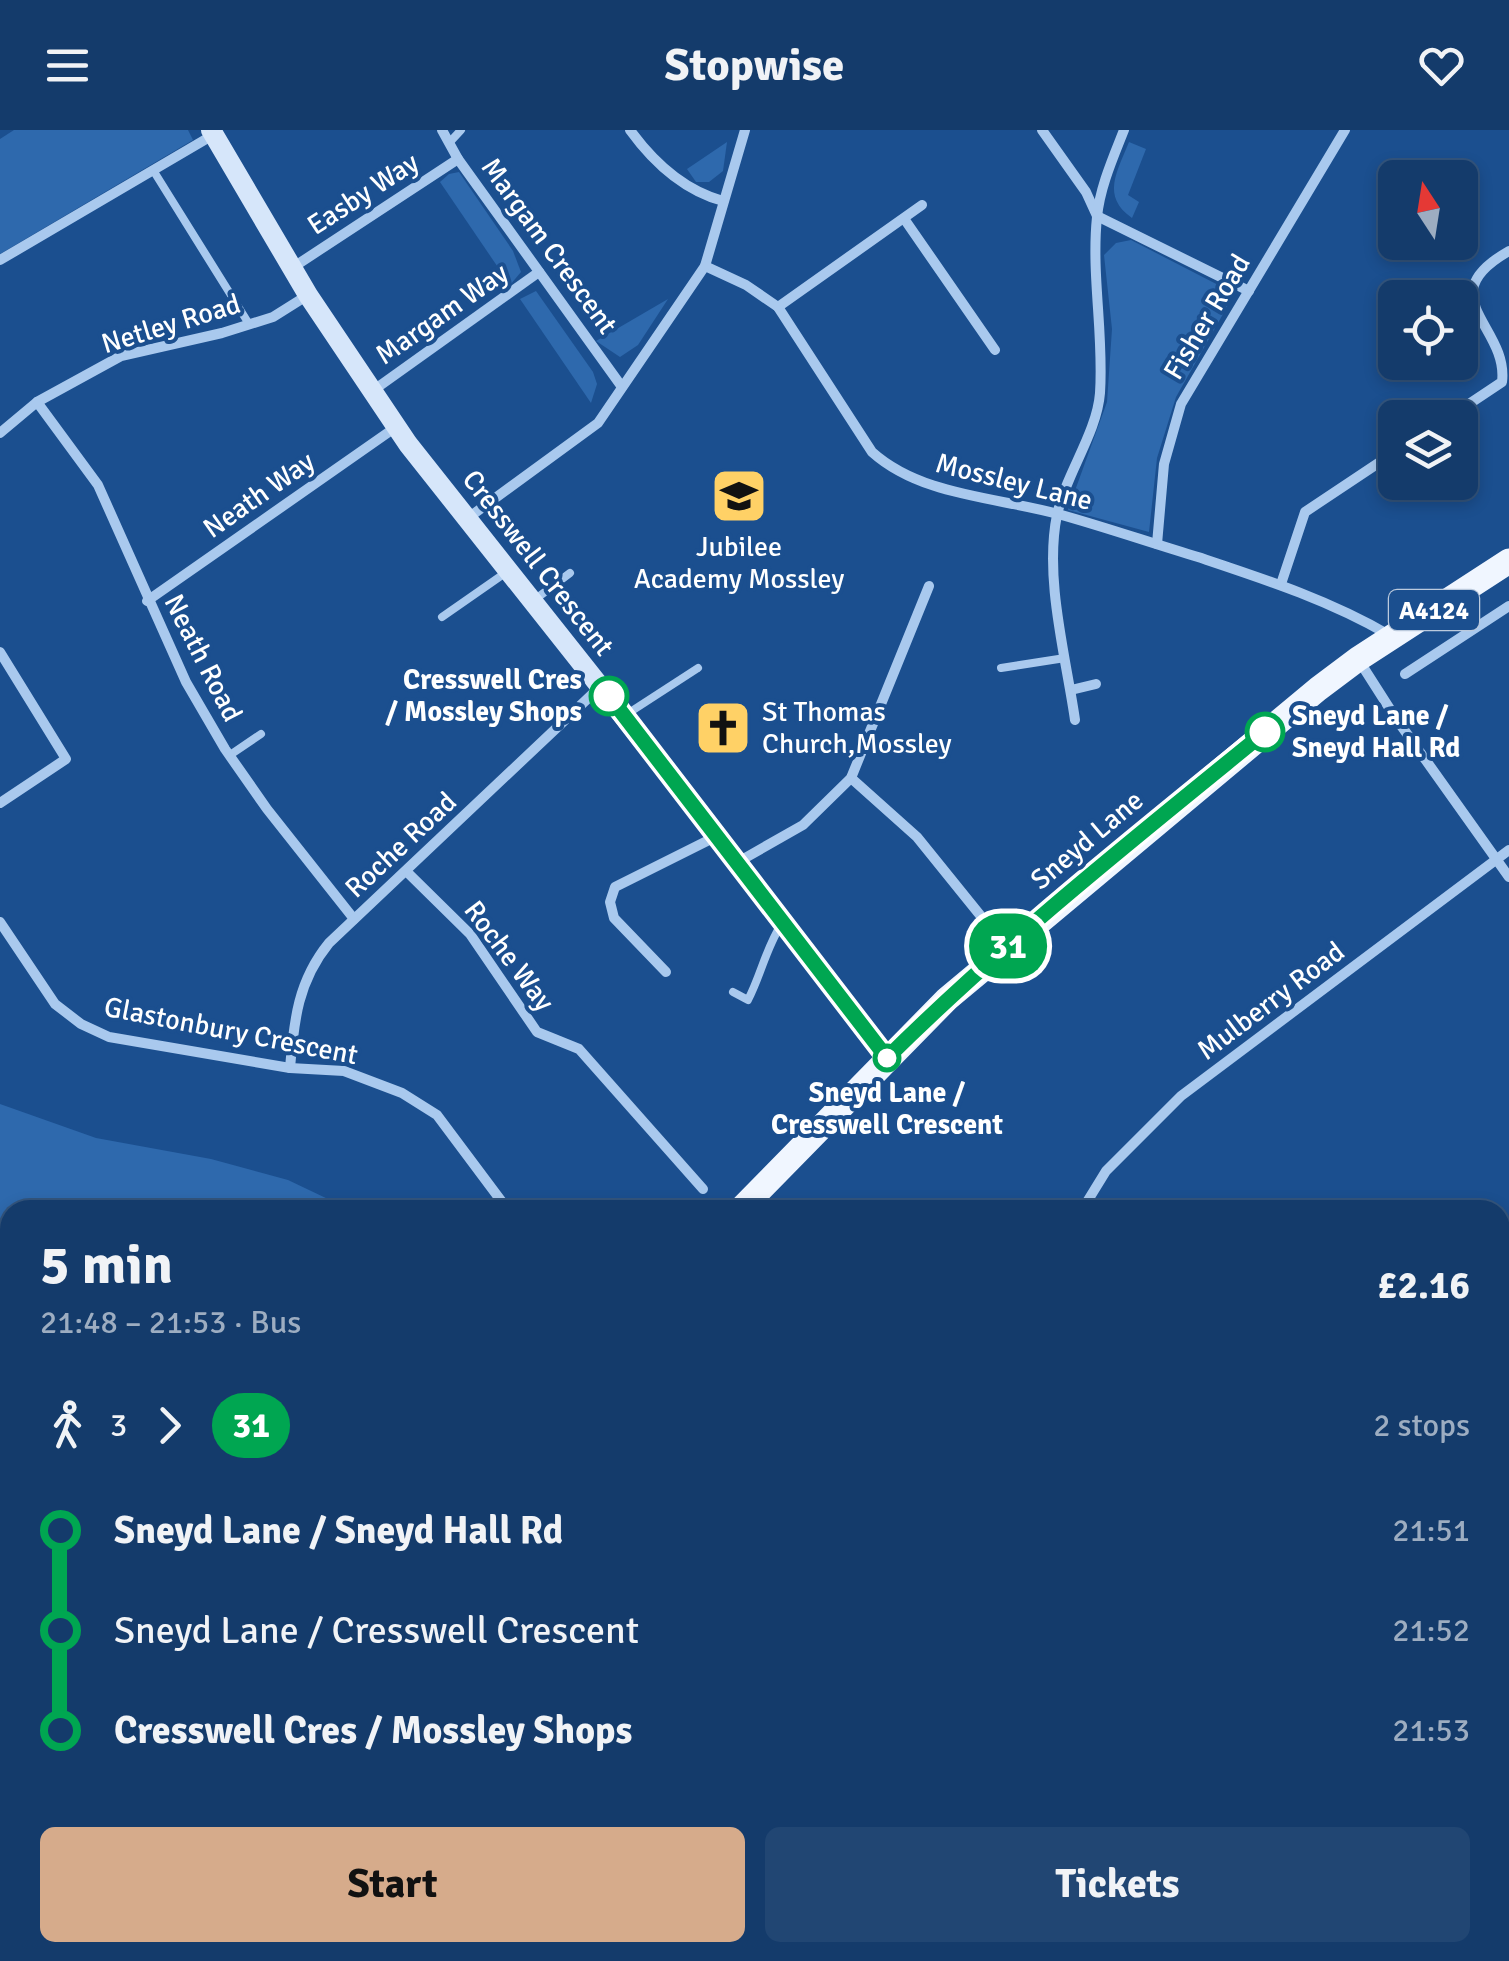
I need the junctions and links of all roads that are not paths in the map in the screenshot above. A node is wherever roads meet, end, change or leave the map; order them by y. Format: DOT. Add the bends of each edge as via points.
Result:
graph roads {
  1 [pos="442,130"];
  2 [pos="461,130"];
  3 [pos="630,130"];
  4 [pos="745,130"];
  5 [pos="1042,130"];
  6 [pos="1124,130"];
  7 [pos="1345,130"];
  8 [pos="212,132"];
  9 [pos="450,144"];
  10 [pos="458,159"];
  11 [pos="153,170"];
  12 [pos="723,200"];
  13 [pos="922,205"];
  14 [pos="1098,216"];
  15 [pos="905,220"];
  16 [pos="1509,252"];
  17 [pos="0,260"];
  18 [pos="705,266"];
  19 [pos="292,268"];
  20 [pos="540,272"];
  21 [pos="1249,291"];
  22 [pos="308,294"];
  23 [pos="778,307"];
  24 [pos="249,324"];
  25 [pos="995,350"];
  26 [pos="1506,386"];
  27 [pos="622,387"];
  28 [pos="370,392"];
  29 [pos="1478,401"];
  30 [pos="38,402"];
  31 [pos="396,427"];
  32 [pos="0,433"];
  33 [pos="1378,463"];
  34 [pos="1057,514"];
  35 [pos="467,519"];
  36 [pos="1157,544"];
  37 [pos="1507,568"];
  38 [pos="508,570"];
  39 [pos="570,573"];
  40 [pos="1281,584"];
  41 [pos="929,586"];
  42 [pos="147,600"];
  43 [pos="533,601"];
  44 [pos="1509,606"];
  45 [pos="442,617"];
  46 [pos="1391,637"];
  47 [pos="0,652"];
  48 [pos="1066,658"];
  49 [pos="1358,658"];
  50 [pos="698,668"];
  51 [pos="1000,668"];
  52 [pos="1405,674"];
  53 [pos="1096,684"];
  54 [pos="600,686"];
  55 [pos="1071,690"];
  56 [pos="624,716"];
  57 [pos="1075,720"];
  58 [pos="261,734"];
  59 [pos="230,755"];
  60 [pos="851,778"];
  61 [pos="0,803"];
  62 [pos="715,837"];
  63 [pos="1509,850"];
  64 [pos="1497,860"];
  65 [pos="737,863"];
  66 [pos="407,872"];
  67 [pos="1509,877"];
  68 [pos="980,915"];
  69 [pos="354,919"];
  70 [pos="0,922"];
  71 [pos="784,922"];
  72 [pos="666,972"];
  73 [pos="732,992"];
  74 [pos="887,1058"];
  75 [pos="290,1068"];
  76 [pos="704,1190"];
  77 [pos="500,1200"];
  78 [pos="750,1200"];
  79 [pos="1088,1200"];
  1 -- 9 [label="street, Margam Crescent"];
  2 -- 9 [label="lane"];
  3 -- 12 [label="street" via="651,159 698,194"];
  4 -- 12 [label="street"];
  5 -- 14 [label="street"];
  6 -- 14 [label="street"];
  7 -- 21 [label="street, Fisher Road"];
  8 -- 11 [label="street"];
  8 -- 19 [label="street, Cresswell Crescent"];
  9 -- 10 [label="street, Margam Crescent"];
  10 -- 19 [label="street, Easby Way"];
  10 -- 20 [label="street, Margam Crescent"];
  11 -- 17 [label="street"];
  11 -- 24 [label="lane"];
  12 -- 18 [label="street"];
  13 -- 15 [label="street"];
  14 -- 21 [label="street"];
  14 -- 34 [label="street" via="1099,398"];
  15 -- 23 [label="street"];
  15 -- 25 [label="street"];
  16 -- 26 [label="street" via="1487,264 1472,287 1474,311 1505,361"];
  18 -- 23 [label="street, Mossley Lane"];
  18 -- 27 [label="street"];
  19 -- 22 [label="street, Cresswell Crescent"];
  20 -- 27 [label="street, Margam Crescent"];
  20 -- 28 [label="street, Margam Way"];
  21 -- 36 [label="street, Fisher Road" via="1181,404 1164,464"];
  22 -- 24 [label="street, Netley Road"];
  22 -- 28 [label="street, Cresswell Crescent"];
  23 -- 34 [label="street, Mossley Lane" via="872,452 890,468 917,481"];
  24 -- 30 [label="street, Netley Road" via="121,356"];
  26 -- 29 [label="street"];
  27 -- 35 [label="street" via="598,423"];
  28 -- 31 [label="street, Cresswell Crescent"];
  30 -- 32 [label="street, Netley Road"];
  30 -- 42 [label="street, Neath Road" via="98,485"];
  31 -- 35 [label="street, Cresswell Crescent"];
  31 -- 42 [label="street, Neath Way"];
  33 -- 40 [label="street" via="1304,512"];
  34 -- 36 [label="street, Mossley Lane"];
  34 -- 48 [label="street" via="1052,561"];
  35 -- 38 [label="street, Cresswell Crescent"];
  36 -- 40 [label="street, Mossley Lane"];
  37 -- 46 [label="main road, Sneyd Lane / A4124"];
  38 -- 43 [label="street, Cresswell Crescent"];
  38 -- 45 [label="lane"];
  39 -- 43 [label="lane"];
  40 -- 46 [label="street, Mossley Lane"];
  41 -- 60 [label="street"];
  42 -- 59 [label="street, Neath Road"];
  43 -- 54 [label="street, Cresswell Crescent"];
  44 -- 52 [label="street"];
  46 -- 49 [label="main road, Sneyd Lane / A4124"];
  47 -- 61 [label="street" via="66,760"];
  48 -- 51 [label="lane"];
  48 -- 55 [label="street"];
  49 -- 64 [label="street"];
  49 -- 74 [label="main road, Sneyd Lane / A4124" via="1028,928"];
  50 -- 56 [label="lane"];
  53 -- 55 [label="street"];
  54 -- 56 [label="street, Cresswell Crescent"];
  54 -- 66 [label="street, Roche Road"];
  55 -- 57 [label="street"];
  56 -- 62 [label="street, Cresswell Crescent"];
  58 -- 59 [label="lane"];
  59 -- 69 [label="street, Neath Road"];
  60 -- 65 [label="street" via="803,825"];
  60 -- 68 [label="street" via="917,837 967,908"];
  62 -- 65 [label="street, Cresswell Crescent"];
  62 -- 72 [label="street" via="615,887 614,918"];
  63 -- 64 [label="street, Mulberry Road"];
  64 -- 67 [label="street"];
  64 -- 79 [label="street, Mulberry Road" via="1181,1096 1106,1171"];
  65 -- 71 [label="street, Cresswell Crescent"];
  66 -- 69 [label="street, Roche Road"];
  66 -- 76 [label="street, Roche Way" via="470,934 537,1032 579,1048"];
  69 -- 75 [label="street, Roche Road" via="304,981 294,1010"];
  70 -- 75 [label="street, Glastonbury Crescent" via="55,1004 80,1024 109,1037"];
  71 -- 73 [label="lane" via="748,1000"];
  71 -- 74 [label="street, Cresswell Crescent"];
  74 -- 78 [label="main road, Sneyd Lane / A4124"];
  75 -- 77 [label="street, Glastonbury Crescent" via="344,1071 402,1093 437,1116"];
}
